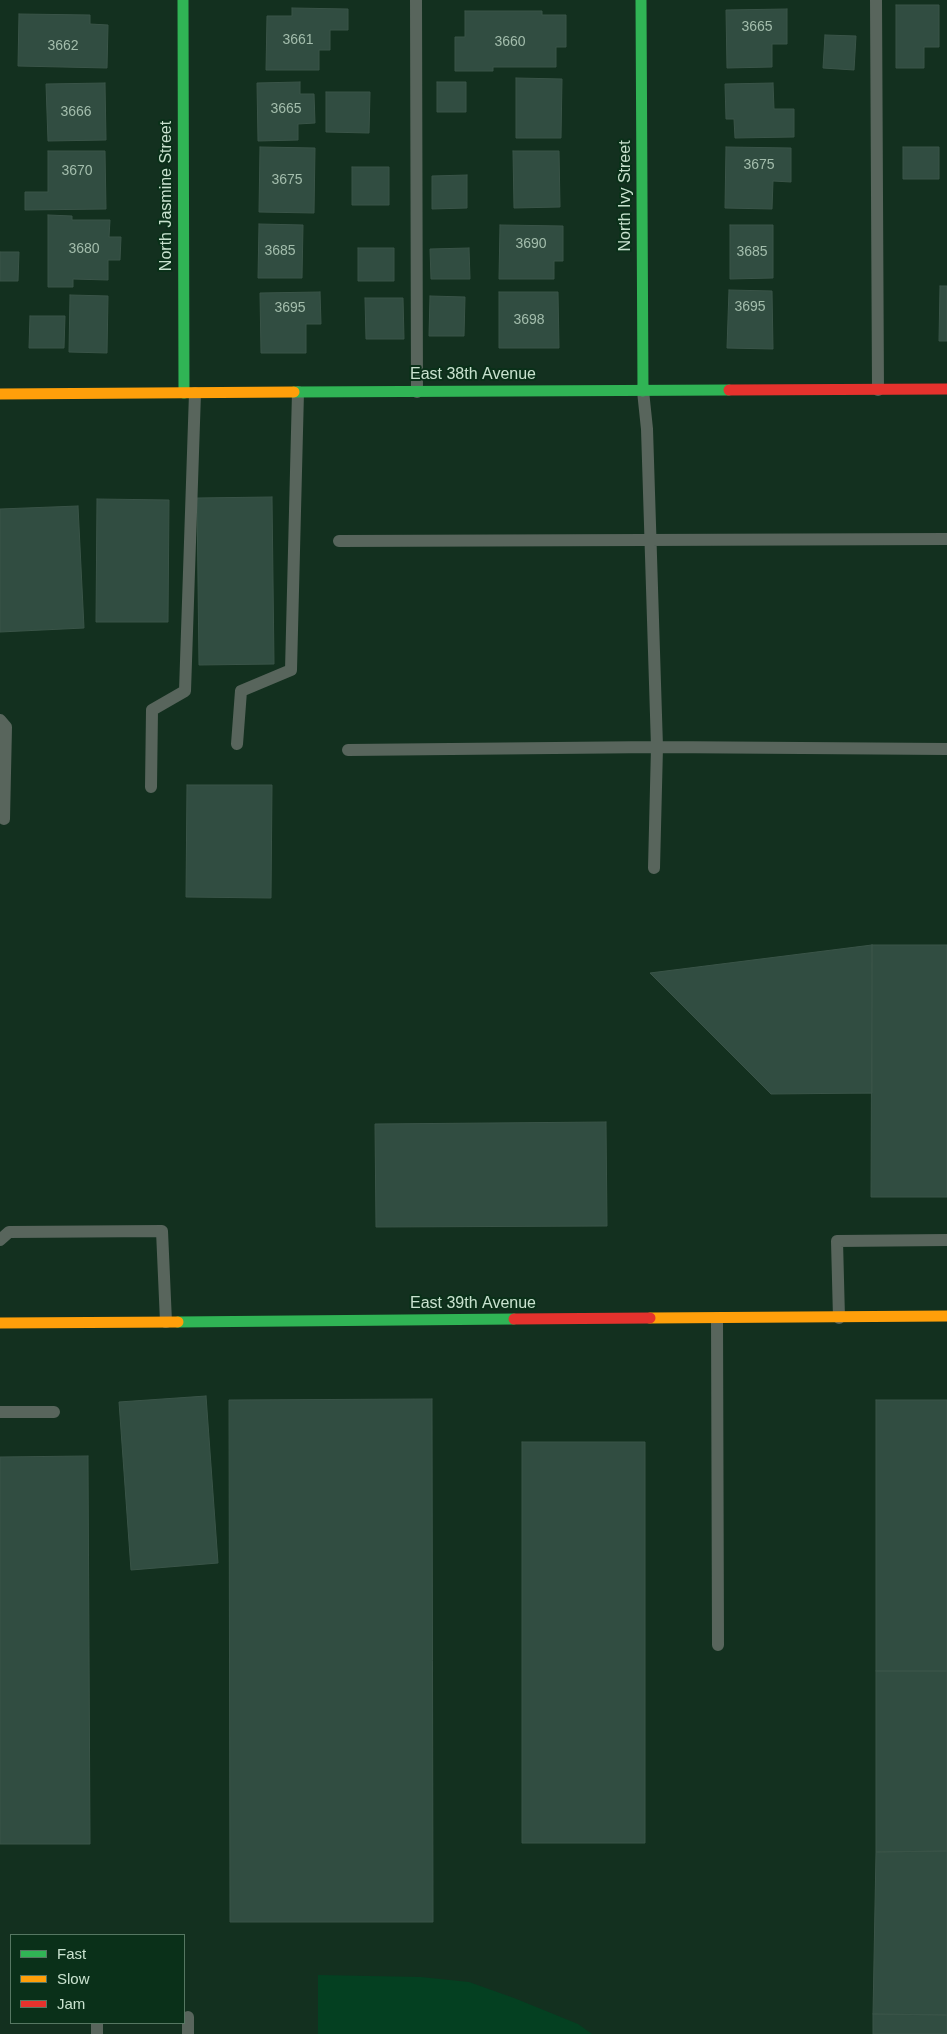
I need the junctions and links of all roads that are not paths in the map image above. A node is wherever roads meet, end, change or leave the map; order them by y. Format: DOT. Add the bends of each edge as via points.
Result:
graph roads {
  1 [pos="183,0"];
  2 [pos="416,0"];
  3 [pos="641,0"];
  4 [pos="876,0"];
  5 [pos="947,389"];
  6 [pos="878,390"];
  7 [pos="643,391"];
  8 [pos="298,392"];
  9 [pos="417,392"];
  10 [pos="189,393"];
  11 [pos="0,394"];
  12 [pos="947,539"];
  13 [pos="339,540"];
  14 [pos="652,540"];
  15 [pos="0,720"];
  16 [pos="237,744"];
  17 [pos="657,747"];
  18 [pos="947,749"];
  19 [pos="348,750"];
  20 [pos="150,787"];
  21 [pos="4,818"];
  22 [pos="654,868"];
  23 [pos="0,1240"];
  24 [pos="947,1240"];
  25 [pos="947,1316"];
  26 [pos="717,1318"];
  27 [pos="839,1318"];
  28 [pos="166,1322"];
  29 [pos="0,1323"];
  30 [pos="0,1412"];
  31 [pos="54,1412"];
  32 [pos="718,1645"];
  33 [pos="188,2017"];
  34 [pos="188,2034"];
  1 -- 10 [label="street, North Jasmine Street"];
  2 -- 9 [label="lane"];
  3 -- 7 [label="street, North Ivy Street"];
  4 -- 6 [label="lane"];
  5 -- 6 [label="street, East 38th Avenue"];
  6 -- 7 [label="street, East 38th Avenue"];
  7 -- 9 [label="street, East 38th Avenue"];
  7 -- 14 [label="lane"];
  8 -- 9 [label="street, East 38th Avenue"];
  8 -- 10 [label="street, East 38th Avenue"];
  8 -- 16 [label="lane" via="291,670 241,691"];
  10 -- 11 [label="street, East 38th Avenue"];
  10 -- 20 [label="lane" via="185,691 152,710"];
  12 -- 14 [label="lane"];
  13 -- 14 [label="lane"];
  14 -- 17 [label="lane"];
  15 -- 21 [label="lane" via="6,727"];
  17 -- 18 [label="lane"];
  17 -- 19 [label="lane"];
  17 -- 22 [label="lane"];
  23 -- 28 [label="lane" via="9,1232 162,1231"];
  24 -- 27 [label="lane" via="836,1241"];
  25 -- 27 [label="street, East 39th Avenue"];
  26 -- 27 [label="street, East 39th Avenue"];
  26 -- 28 [label="street, East 39th Avenue"];
  26 -- 32 [label="lane"];
  28 -- 29 [label="street, East 39th Avenue"];
  30 -- 31 [label="lane"];
  33 -- 34 [label="lane"];
}
